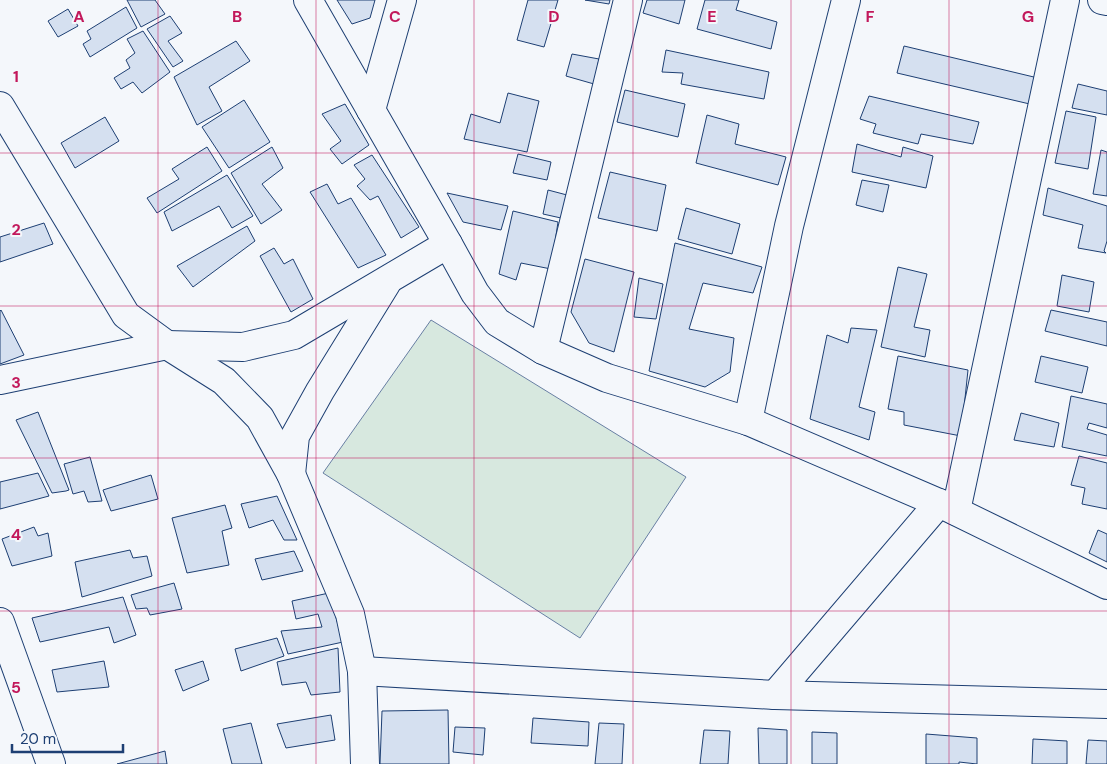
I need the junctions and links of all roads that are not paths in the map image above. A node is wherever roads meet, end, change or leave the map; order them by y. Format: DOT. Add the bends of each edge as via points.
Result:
graph roads {
  1 [pos="308,0"];
  2 [pos="402,0"];
  3 [pos="628,0"];
  4 [pos="846,0"];
  5 [pos="1065,0"];
  6 [pos="1102,0"];
  7 [pos="1107,1"];
  8 [pos="0,106"];
  9 [pos="371,110"];
  10 [pos="448,244"];
  11 [pos="389,280"];
  12 [pos="167,345"];
  13 [pos="543,350"];
  14 [pos="0,380"];
  15 [pos="748,421"];
  16 [pos="291,474"];
  17 [pos="948,507"];
  18 [pos="1107,585"];
  19 [pos="0,622"];
  20 [pos="362,671"];
  21 [pos="775,695"];
  22 [pos="1107,704"];
  23 [pos="51,764"];
  24 [pos="365,764"];
  1 -- 9 [label="street"];
  2 -- 9 [label="street"];
  3 -- 13 [label="street"];
  4 -- 15 [label="street" via="790,226"];
  5 -- 17 [label="street"];
  6 -- 7 [label="street"];
  8 -- 12 [label="street" via="126,315"];
  9 -- 10 [label="street"];
  10 -- 11 [label="street"];
  10 -- 13 [label="street" via="475,293 498,322"];
  11 -- 12 [label="street" via="294,335 242,347"];
  11 -- 16 [label="street" via="295,436"];
  12 -- 14 [label="street"];
  12 -- 16 [label="street" via="224,381 260,418"];
  13 -- 15 [label="street" via="607,378"];
  15 -- 17 [label="street"];
  16 -- 20 [label="street" via="350,614"];
  17 -- 18 [label="street"];
  17 -- 21 [label="street"];
  19 -- 23 [label="street"];
  20 -- 21 [label="street"];
  20 -- 24 [label="street"];
  21 -- 22 [label="street"];
}
